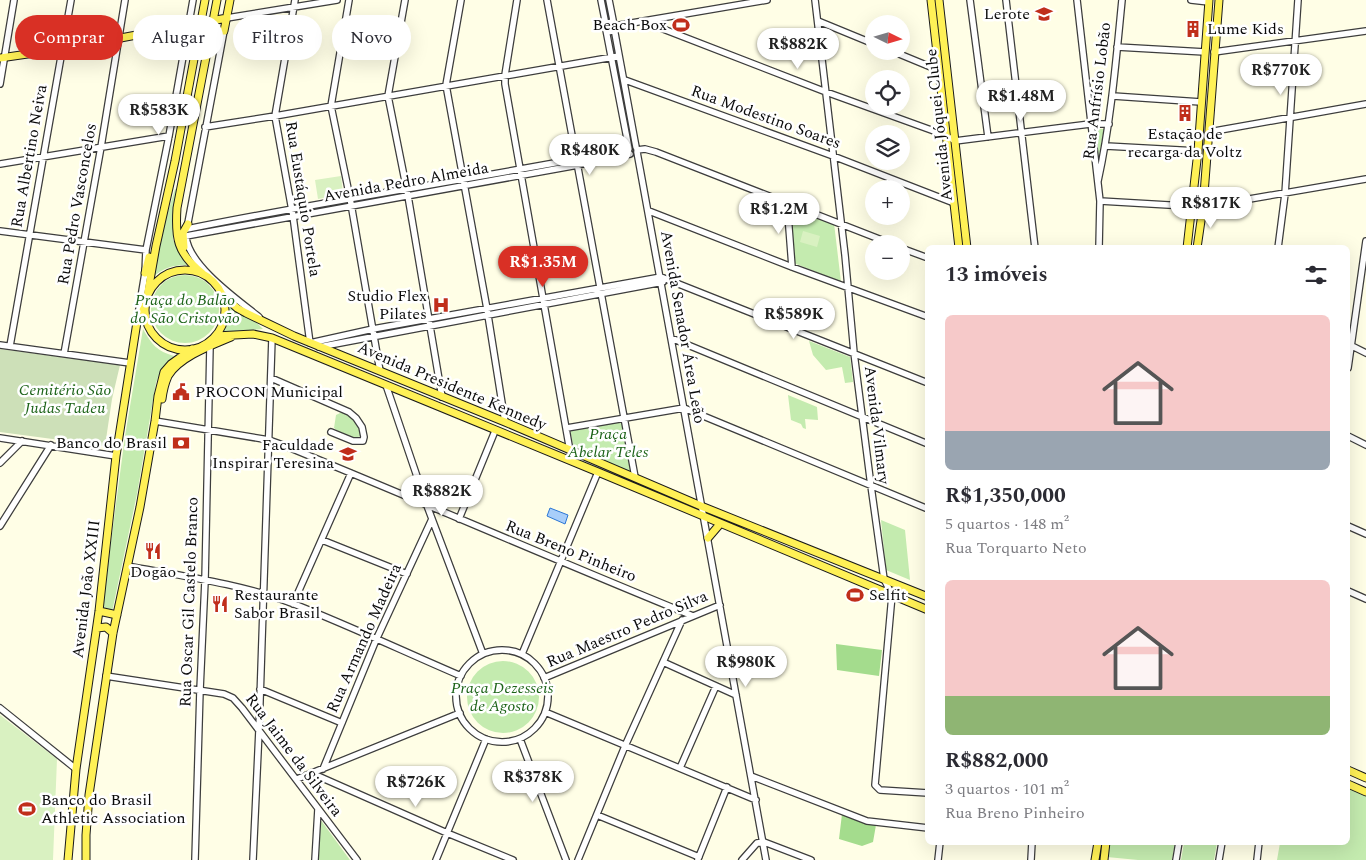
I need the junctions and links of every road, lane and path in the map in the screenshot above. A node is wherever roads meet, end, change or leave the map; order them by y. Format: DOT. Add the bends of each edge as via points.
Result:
graph roads {
  1 [pos="14,0"];
  2 [pos="70,0"];
  3 [pos="125,0"];
  4 [pos="192,0"];
  5 [pos="205,0"];
  6 [pos="217,0"];
  7 [pos="230,0"];
  8 [pos="295,0"];
  9 [pos="337,0"];
  10 [pos="349,0"];
  11 [pos="404,0"];
  12 [pos="461,0"];
  13 [pos="517,0"];
  14 [pos="547,0"];
  15 [pos="601,0"];
  16 [pos="609,0"];
  17 [pos="768,0"];
  18 [pos="815,0"];
  19 [pos="932,0"];
  20 [pos="939,0"];
  21 [pos="970,0"];
  22 [pos="1006,0"];
  23 [pos="1077,0"];
  24 [pos="1122,0"];
  25 [pos="1191,0"];
  26 [pos="1219,0"];
  27 [pos="1298,0"];
  28 [pos="1209,1"];
  29 [pos="742,2"];
  30 [pos="294,8"];
  31 [pos="68,15"];
  32 [pos="123,15"];
  33 [pos="190,15"];
  34 [pos="202,15"];
  35 [pos="214,15"];
  36 [pos="227,18"];
  37 [pos="223,19"];
  38 [pos="818,21"];
  39 [pos="645,22"];
  40 [pos="614,26"];
  41 [pos="606,27"];
  42 [pos="224,31"];
  43 [pos="1366,31"];
  44 [pos="865,40"];
  45 [pos="1295,40"];
  46 [pos="1117,47"];
  47 [pos="1205,52"];
  48 [pos="1214,52"];
  49 [pos="15,55"];
  50 [pos="619,56"];
  51 [pos="2,57"];
  52 [pos="612,58"];
  53 [pos="910,58"];
  54 [pos="60,60"];
  55 [pos="115,60"];
  56 [pos="182,60"];
  57 [pos="193,60"];
  58 [pos="205,60"];
  59 [pos="560,67"];
  60 [pos="938,70"];
  61 [pos="505,75"];
  62 [pos="624,80"];
  63 [pos="0,84"];
  64 [pos="446,86"];
  65 [pos="826,92"];
  66 [pos="388,96"];
  67 [pos="1113,96"];
  68 [pos="1202,102"];
  69 [pos="1366,104"];
  70 [pos="331,106"];
  71 [pos="275,116"];
  72 [pos="1290,117"];
  73 [pos="1090,124"];
  74 [pos="1109,124"];
  75 [pos="205,126"];
  76 [pos="1022,132"];
  77 [pos="1209,132"];
  78 [pos="945,135"];
  79 [pos="169,136"];
  80 [pos="988,137"];
  81 [pos="954,141"];
  82 [pos="1106,146"];
  83 [pos="101,147"];
  84 [pos="637,150"];
  85 [pos="630,151"];
  86 [pos="1198,152"];
  87 [pos="43,156"];
  88 [pos="834,156"];
  89 [pos="577,162"];
  90 [pos="0,164"];
  91 [pos="521,172"];
  92 [pos="463,178"];
  93 [pos="1366,180"];
  94 [pos="1097,185"];
  95 [pos="465,186"];
  96 [pos="406,188"];
  97 [pos="1285,194"];
  98 [pos="408,196"];
  99 [pos="350,198"];
  100 [pos="1100,201"];
  101 [pos="786,202"];
  102 [pos="954,202"];
  103 [pos="352,206"];
  104 [pos="1192,206"];
  105 [pos="1203,207"];
  106 [pos="292,208"];
  107 [pos="648,211"];
  108 [pos="293,216"];
  109 [pos="163,217"];
  110 [pos="840,223"];
  111 [pos="187,226"];
  112 [pos="0,231"];
  113 [pos="870,235"];
  114 [pos="29,236"];
  115 [pos="186,236"];
  116 [pos="84,243"];
  117 [pos="1366,243"];
  118 [pos="959,245"];
  119 [pos="967,245"];
  120 [pos="1035,245"];
  121 [pos="1099,245"];
  122 [pos="1187,245"];
  123 [pos="1197,245"];
  124 [pos="1278,245"];
  125 [pos="146,250"];
  126 [pos="910,251"];
  127 [pos="925,257"];
  128 [pos="187,259"];
  129 [pos="792,267"];
  130 [pos="202,272"];
  131 [pos="145,274"];
  132 [pos="663,280"];
  133 [pos="600,287"];
  134 [pos="848,288"];
  135 [pos="222,294"];
  136 [pos="601,295"];
  137 [pos="147,297"];
  138 [pos="544,302"];
  139 [pos="145,306"];
  140 [pos="488,312"];
  141 [pos="925,316"];
  142 [pos="137,322"];
  143 [pos="430,323"];
  144 [pos="269,325"];
  145 [pos="373,329"];
  146 [pos="237,334"];
  147 [pos="216,336"];
  148 [pos="374,336"];
  149 [pos="272,338"];
  150 [pos="671,338"];
  151 [pos="310,343"];
  152 [pos="0,345"];
  153 [pos="1350,345"];
  154 [pos="10,346"];
  155 [pos="210,346"];
  156 [pos="318,347"];
  157 [pos="192,350"];
  158 [pos="854,353"];
  159 [pos="64,354"];
  160 [pos="1366,354"];
  161 [pos="130,363"];
  162 [pos="380,372"];
  163 [pos="271,378"];
  164 [pos="925,382"];
  165 [pos="386,385"];
  166 [pos="442,397"];
  167 [pos="684,408"];
  168 [pos="862,417"];
  169 [pos="625,418"];
  170 [pos="155,421"];
  171 [pos="505,422"];
  172 [pos="566,428"];
  173 [pos="208,430"];
  174 [pos="495,431"];
  175 [pos="331,432"];
  176 [pos="1350,437"];
  177 [pos="0,438"];
  178 [pos="269,440"];
  179 [pos="22,441"];
  180 [pos="925,443"];
  181 [pos="50,445"];
  182 [pos="1366,445"];
  183 [pos="570,451"];
  184 [pos="116,456"];
  185 [pos="0,463"];
  186 [pos="598,472"];
  187 [pos="351,473"];
  188 [pos="635,477"];
  189 [pos="871,486"];
  190 [pos="426,504"];
  191 [pos="701,506"];
  192 [pos="925,508"];
  193 [pos="704,517"];
  194 [pos="432,519"];
  195 [pos="459,519"];
  196 [pos="720,524"];
  197 [pos="0,526"];
  198 [pos="1350,527"];
  199 [pos="1366,534"];
  200 [pos="708,538"];
  201 [pos="322,540"];
  202 [pos="560,562"];
  203 [pos="127,566"];
  204 [pos="407,574"];
  205 [pos="884,579"];
  206 [pos="205,580"];
  207 [pos="1350,592"];
  208 [pos="263,595"];
  209 [pos="892,595"];
  210 [pos="925,596"];
  211 [pos="1366,599"];
  212 [pos="293,604"];
  213 [pos="720,604"];
  214 [pos="925,609"];
  215 [pos="99,610"];
  216 [pos="117,615"];
  217 [pos="693,616"];
  218 [pos="682,620"];
  219 [pos="97,628"];
  220 [pos="113,633"];
  221 [pos="376,640"];
  222 [pos="483,654"];
  223 [pos="522,654"];
  224 [pos="663,662"];
  225 [pos="106,676"];
  226 [pos="461,676"];
  227 [pos="544,678"];
  228 [pos="716,686"];
  229 [pos="260,689"];
  230 [pos="200,690"];
  231 [pos="736,695"];
  232 [pos="0,708"];
  233 [pos="545,712"];
  234 [pos="460,713"];
  235 [pos="342,722"];
  236 [pos="260,730"];
  237 [pos="486,739"];
  238 [pos="520,739"];
  239 [pos="625,746"];
  240 [pos="680,768"];
  241 [pos="76,769"];
  242 [pos="323,769"];
  243 [pos="1350,771"];
  244 [pos="311,773"];
  245 [pos="751,776"];
  246 [pos="1366,778"];
  247 [pos="297,779"];
  248 [pos="1350,785"];
  249 [pos="726,787"];
  250 [pos="1366,792"];
  251 [pos="925,793"];
  252 [pos="756,800"];
  253 [pos="318,808"];
  254 [pos="597,815"];
  255 [pos="925,828"];
  256 [pos="447,833"];
  257 [pos="764,842"];
  258 [pos="940,845"];
  259 [pos="1032,845"];
  260 [pos="1098,845"];
  261 [pos="1106,845"];
  262 [pos="1178,845"];
  263 [pos="1222,845"];
  264 [pos="1259,845"];
  265 [pos="698,858"];
  266 [pos="68,860"];
  267 [pos="86,860"];
  268 [pos="195,860"];
  269 [pos="253,860"];
  270 [pos="315,860"];
  271 [pos="356,860"];
  272 [pos="436,860"];
  273 [pos="513,860"];
  274 [pos="566,860"];
  275 [pos="578,860"];
  276 [pos="742,860"];
  277 [pos="766,860"];
  278 [pos="811,860"];
  279 [pos="938,860"];
  280 [pos="1031,860"];
  281 [pos="1095,860"];
  282 [pos="1104,860"];
  283 [pos="1176,860"];
  284 [pos="1219,860"];
  285 [pos="1257,860"];
  1 -- 51 [label="street"];
  2 -- 31 [label="street, Rua Albertino Neiva"];
  3 -- 32 [label="street, Rua Pedro Vasconcelos"];
  4 -- 33 [label="street, Avenida João XXIII"];
  5 -- 34 [label="main road"];
  6 -- 35 [label="main road"];
  7 -- 36 [label="main road"];
  8 -- 30 [label="street, Rua Eustáquio Portela"];
  9 -- 30 [label="street"];
  10 -- 70 [label="street"];
  11 -- 66 [label="street"];
  12 -- 64 [label="street"];
  13 -- 61 [label="street"];
  14 -- 59 [label="street"];
  15 -- 41 [label="street"];
  16 -- 40 [label="street, Avenida Senador Área Leão"];
  17 -- 29 [label="street"];
  18 -- 38 [label="street, Avenida Vilmary"];
  19 -- 60 [label="main road, Avenida Jóquei Clube"];
  20 -- 81 [label="main road, Avenida Jóquei Clube"];
  21 -- 80 [label="street"];
  22 -- 76 [label="street"];
  23 -- 73 [label="street"];
  24 -- 46 [label="street, Rua Anfrísio Lobão"];
  25 -- 28 [label="street"];
  26 -- 48 [label="main road"];
  27 -- 45 [label="street"];
  28 -- 47 [label="main road"];
  29 -- 39 [label="street"];
  30 -- 36 [label="street"];
  30 -- 71 [label="street, Rua Eustáquio Portela"];
  36 -- 37 [label="main road"];
  36 -- 42 [label="main road"];
  38 -- 44 [label="street"];
  38 -- 65 [label="street, Avenida Vilmary"];
  39 -- 40 [label="street"];
  39 -- 65 [label="street"];
  40 -- 41 [label="street" via="610,23"];
  40 -- 50 [label="street, Avenida Senador Área Leão"];
  41 -- 52 [label="street"];
  42 -- 75 [label="street"];
  43 -- 45 [label="street"];
  45 -- 48 [label="street"];
  45 -- 72 [label="street"];
  46 -- 47 [label="street"];
  46 -- 67 [label="street, Rua Anfrísio Lobão"];
  47 -- 68 [label="main road"];
  48 -- 77 [label="main road"];
  49 -- 51 [label="main road"];
  50 -- 52 [label="street"];
  50 -- 62 [label="street, Avenida Senador Área Leão"];
  51 -- 63 [label="street"];
  52 -- 59 [label="street"];
  52 -- 85 [label="street"];
  53 -- 60 [label="street"];
  54 -- 87 [label="street, Rua Albertino Neiva"];
  55 -- 83 [label="street, Rua Pedro Vasconcelos"];
  56 -- 79 [label="street, Avenida João XXIII"];
  57 -- 109 [label="main road"];
  58 -- 128 [label="main road" via="177,208 177,235"];
  59 -- 61 [label="street"];
  59 -- 89 [label="street"];
  60 -- 78 [label="main road, Avenida Jóquei Clube"];
  61 -- 64 [label="street"];
  61 -- 91 [label="street"];
  62 -- 84 [label="street, Avenida Senador Área Leão"];
  62 -- 88 [label="street, Rua Modestino Soares"];
  64 -- 66 [label="street"];
  64 -- 92 [label="street"];
  65 -- 78 [label="street"];
  65 -- 88 [label="street, Avenida Vilmary"];
  66 -- 70 [label="street"];
  66 -- 96 [label="street"];
  67 -- 68 [label="street"];
  67 -- 74 [label="street, Rua Anfrísio Lobão"];
  68 -- 86 [label="main road"];
  69 -- 72 [label="street"];
  70 -- 71 [label="street"];
  70 -- 99 [label="street"];
  71 -- 75 [label="street"];
  71 -- 106 [label="street, Rua Eustáquio Portela"];
  72 -- 77 [label="street"];
  72 -- 97 [label="street"];
  73 -- 74 [label="street"];
  73 -- 76 [label="street"];
  73 -- 94 [label="street"];
  74 -- 82 [label="street, Rua Anfrísio Lobão"];
  75 -- 111 [label="street"];
  76 -- 80 [label="street"];
  76 -- 120 [label="street"];
  77 -- 105 [label="main road"];
  78 -- 81 [label="street"];
  78 -- 102 [label="main road, Avenida Jóquei Clube"];
  79 -- 83 [label="street"];
  79 -- 125 [label="street, Avenida João XXIII"];
  80 -- 81 [label="street"];
  81 -- 119 [label="main road, Avenida Jóquei Clube"];
  82 -- 86 [label="street"];
  82 -- 94 [label="street, Rua Anfrísio Lobão"];
  83 -- 87 [label="street"];
  83 -- 116 [label="street, Rua Pedro Vasconcelos"];
  84 -- 85 [label="street, Avenida Pedro Almeida" via="634,155"];
  84 -- 101 [label="street" via="656,152"];
  84 -- 107 [label="street, Avenida Senador Área Leão"];
  85 -- 89 [label="street, Avenida Pedro Almeida"];
  86 -- 104 [label="main road"];
  87 -- 90 [label="street"];
  87 -- 114 [label="street, Rua Albertino Neiva"];
  88 -- 102 [label="street, Rua Modestino Soares"];
  88 -- 110 [label="street, Avenida Vilmary"];
  89 -- 91 [label="street, Avenida Pedro Almeida"];
  89 -- 133 [label="street"];
  91 -- 92 [label="street, Avenida Pedro Almeida"];
  91 -- 95 [label="street, Avenida Pedro Almeida"];
  91 -- 138 [label="street"];
  92 -- 95 [label="street"];
  92 -- 96 [label="street, Avenida Pedro Almeida"];
  93 -- 97 [label="street"];
  94 -- 100 [label="street"];
  95 -- 98 [label="street, Avenida Pedro Almeida"];
  95 -- 140 [label="street"];
  96 -- 98 [label="street"];
  96 -- 99 [label="street, Avenida Pedro Almeida"];
  97 -- 105 [label="street"];
  97 -- 124 [label="street"];
  98 -- 103 [label="street, Avenida Pedro Almeida"];
  98 -- 143 [label="street"];
  99 -- 103 [label="street"];
  99 -- 106 [label="street, Avenida Pedro Almeida"];
  100 -- 104 [label="street"];
  100 -- 121 [label="street"];
  101 -- 110 [label="street"];
  101 -- 129 [label="street"];
  102 -- 118 [label="main road, Avenida Jóquei Clube"];
  103 -- 108 [label="street, Avenida Pedro Almeida"];
  103 -- 145 [label="street"];
  104 -- 105 [label="street"];
  104 -- 122 [label="main road"];
  105 -- 123 [label="main road"];
  106 -- 108 [label="street, Rua Eustáquio Portela"];
  106 -- 111 [label="street, Avenida Pedro Almeida"];
  107 -- 129 [label="street"];
  107 -- 132 [label="street, Avenida Senador Área Leão"];
  108 -- 115 [label="street, Avenida Pedro Almeida"];
  108 -- 151 [label="street, Rua Eustáquio Portela"];
  109 -- 131 [label="main road"];
  109 -- 137 [label="main road"];
  110 -- 113 [label="street"];
  110 -- 134 [label="street, Avenida Vilmary"];
  111 -- 115 [label="street"];
  111 -- 128 [label="main road" via="183,240"];
  112 -- 114 [label="street"];
  114 -- 116 [label="street"];
  114 -- 154 [label="street, Rua Albertino Neiva"];
  115 -- 144 [label="street" via="190,251 206,271"];
  116 -- 125 [label="street"];
  116 -- 159 [label="street, Rua Pedro Vasconcelos"];
  117 -- 153 [label="street"];
  125 -- 131 [label="street, Avenida João XXIII"];
  126 -- 127 [label="street"];
  128 -- 130 [label="main road"];
  129 -- 134 [label="street"];
  130 -- 135 [label="main road"];
  130 -- 137 [label="main road" via="188,269 169,272 154,284"];
  131 -- 142 [label="street, Avenida João XXIII"];
  132 -- 133 [label="street"];
  132 -- 136 [label="street"];
  132 -- 150 [label="street, Avenida Senador Área Leão"];
  132 -- 158 [label="street"];
  133 -- 136 [label="street"];
  133 -- 138 [label="street"];
  134 -- 141 [label="street"];
  134 -- 158 [label="street, Avenida Vilmary"];
  135 -- 144 [label="main road, Avenida Presidente Kennedy" via="237,308"];
  135 -- 147 [label="main road" via="225,316"];
  136 -- 138 [label="street"];
  136 -- 169 [label="street"];
  137 -- 139 [label="main road"];
  138 -- 140 [label="street"];
  138 -- 172 [label="street"];
  139 -- 142 [label="main road, Avenida João XXIII"];
  139 -- 157 [label="main road" via="148,326 158,339 166,346"];
  140 -- 143 [label="street"];
  140 -- 171 [label="street"];
  142 -- 161 [label="main road, Avenida João XXIII"];
  143 -- 145 [label="street"];
  143 -- 148 [label="street"];
  143 -- 166 [label="street"];
  144 -- 151 [label="main road, Avenida Presidente Kennedy"];
  145 -- 148 [label="street"];
  145 -- 151 [label="street"];
  146 -- 147 [label="main road, Avenida Presidente Kennedy"];
  146 -- 149 [label="main road, Avenida Presidente Kennedy" via="262,334"];
  146 -- 155 [label="main road"];
  147 -- 157 [label="main road"];
  148 -- 156 [label="street"];
  148 -- 162 [label="street"];
  149 -- 163 [label="street"];
  149 -- 165 [label="main road, Avenida Presidente Kennedy"];
  150 -- 167 [label="street, Avenida Senador Área Leão"];
  150 -- 168 [label="street"];
  151 -- 156 [label="main road, Avenida Presidente Kennedy"];
  152 -- 154 [label="street"];
  153 -- 160 [label="street"];
  154 -- 159 [label="street"];
  155 -- 170 [label="main road" via="171,373"];
  155 -- 173 [label="street, Rua Oscar Gil Castelo Branco"];
  156 -- 162 [label="main road, Avenida Presidente Kennedy"];
  157 -- 170 [label="main road, Avenida João XXIII" via="164,372"];
  158 -- 164 [label="street"];
  158 -- 168 [label="street, Avenida Vilmary"];
  159 -- 161 [label="street"];
  161 -- 184 [label="main road, Avenida João XXIII"];
  162 -- 166 [label="main road, Avenida Presidente Kennedy"];
  163 -- 175 [label="street" via="349,412 360,422 364,437 362,441 355,442"];
  163 -- 178 [label="street"];
  165 -- 174 [label="main road, Avenida Presidente Kennedy"];
  165 -- 190 [label="street"];
  166 -- 171 [label="main road, Avenida Presidente Kennedy"];
  167 -- 169 [label="street"];
  167 -- 189 [label="street"];
  167 -- 191 [label="street, Avenida Senador Área Leão"];
  168 -- 180 [label="street"];
  168 -- 189 [label="street, Avenida Vilmary"];
  169 -- 172 [label="street"];
  169 -- 188 [label="street"];
  170 -- 173 [label="street, Rua Breno Pinheiro"];
  170 -- 203 [label="main road, Avenida João XXIII"];
  171 -- 183 [label="main road, Avenida Presidente Kennedy"];
  172 -- 183 [label="street"];
  173 -- 178 [label="street, Rua Breno Pinheiro"];
  173 -- 206 [label="street, Rua Oscar Gil Castelo Branco"];
  174 -- 186 [label="main road, Avenida Presidente Kennedy"];
  174 -- 195 [label="street"];
  176 -- 182 [label="street"];
  177 -- 179 [label="street"];
  178 -- 187 [label="street, Rua Breno Pinheiro"];
  178 -- 208 [label="street"];
  179 -- 181 [label="street"];
  179 -- 185 [label="street"];
  181 -- 184 [label="street"];
  181 -- 197 [label="street"];
  183 -- 188 [label="main road, Avenida Presidente Kennedy"];
  184 -- 215 [label="main road, Avenida João XXIII"];
  186 -- 193 [label="main road, Avenida Presidente Kennedy"];
  186 -- 202 [label="street"];
  187 -- 190 [label="street, Rua Breno Pinheiro"];
  187 -- 201 [label="street"];
  188 -- 191 [label="main road, Avenida Presidente Kennedy"];
  189 -- 192 [label="street"];
  189 -- 205 [label="street, Avenida Vilmary"];
  190 -- 194 [label="street"];
  190 -- 195 [label="street, Rua Breno Pinheiro"];
  191 -- 193 [label="street, Avenida Senador Área Leão"];
  191 -- 205 [label="main road, Avenida Presidente Kennedy"];
  193 -- 196 [label="main road, Avenida Presidente Kennedy"];
  193 -- 200 [label="street"];
  194 -- 204 [label="street, Rua Armando Madeira"];
  194 -- 222 [label="street"];
  195 -- 202 [label="street, Rua Breno Pinheiro"];
  196 -- 200 [label="main road"];
  196 -- 209 [label="main road, Avenida Presidente Kennedy"];
  198 -- 199 [label="street"];
  200 -- 213 [label="street"];
  201 -- 204 [label="street"];
  201 -- 212 [label="street"];
  202 -- 217 [label="street, Rua Breno Pinheiro"];
  202 -- 223 [label="street"];
  203 -- 206 [label="street"];
  203 -- 216 [label="main road, Avenida João XXIII"];
  204 -- 221 [label="street, Rua Armando Madeira"];
  205 -- 209 [label="street, Avenida Vilmary"];
  205 -- 210 [label="main road, Avenida Presidente Kennedy"];
  206 -- 208 [label="street"];
  206 -- 230 [label="street, Rua Oscar Gil Castelo Branco"];
  207 -- 211 [label="street"];
  208 -- 212 [label="street"];
  208 -- 229 [label="street"];
  209 -- 214 [label="main road, Avenida Presidente Kennedy"];
  209 -- 251 [label="street" via="875,783 880,790"];
  212 -- 221 [label="street"];
  213 -- 217 [label="street, Rua Maestro Pedro Silva"];
  213 -- 231 [label="street"];
  215 -- 216 [label="main road"];
  215 -- 219 [label="main road, Avenida João XXIII"];
  216 -- 220 [label="main road, Avenida João XXIII"];
  217 -- 218 [label="street, Rua Maestro Pedro Silva"];
  218 -- 224 [label="street"];
  218 -- 227 [label="street, Rua Maestro Pedro Silva"];
  219 -- 220 [label="main road" via="106,627"];
  219 -- 241 [label="main road, Avenida João XXIII"];
  220 -- 225 [label="main road, Avenida João XXIII"];
  221 -- 226 [label="street"];
  221 -- 235 [label="street, Rua Armando Madeira"];
  222 -- 223 [label="street" via="497,650"];
  222 -- 226 [label="street" via="470,663"];
  223 -- 227 [label="street" via="535,663"];
  224 -- 228 [label="street"];
  224 -- 239 [label="street"];
  225 -- 230 [label="street, Rua Jaime da Silveira"];
  225 -- 267 [label="main road, Avenida João XXIII" via="89,795"];
  226 -- 234 [label="street" via="457,690"];
  227 -- 233 [label="street" via="548,694"];
  228 -- 231 [label="street"];
  228 -- 240 [label="street"];
  229 -- 235 [label="street"];
  229 -- 236 [label="street"];
  230 -- 236 [label="street, Rua Jaime da Silveira" via="230,696"];
  230 -- 268 [label="street, Rua Oscar Gil Castelo Branco"];
  231 -- 245 [label="street"];
  232 -- 241 [label="street"];
  233 -- 238 [label="street" via="530,734"];
  233 -- 239 [label="street"];
  234 -- 237 [label="street" via="469,728"];
  234 -- 242 [label="street"];
  235 -- 242 [label="street, Rua Armando Madeira"];
  236 -- 247 [label="street, Rua Jaime da Silveira"];
  236 -- 269 [label="street"];
  237 -- 238 [label="street" via="499,742"];
  237 -- 256 [label="street"];
  238 -- 274 [label="street"];
  239 -- 240 [label="street"];
  239 -- 254 [label="street"];
  240 -- 249 [label="street"];
  241 -- 266 [label="main road, Avenida João XXIII"];
  242 -- 244 [label="street"];
  243 -- 246 [label="main road"];
  244 -- 247 [label="street"];
  244 -- 256 [label="street"];
  245 -- 252 [label="street"];
  245 -- 255 [label="street" via="867,821"];
  247 -- 253 [label="street, Rua Jaime da Silveira"];
  248 -- 250 [label="main road"];
  249 -- 252 [label="street"];
  249 -- 265 [label="street"];
  252 -- 257 [label="street"];
  253 -- 270 [label="street"];
  253 -- 271 [label="street, Rua Jaime da Silveira"];
  254 -- 265 [label="street"];
  254 -- 275 [label="street"];
  256 -- 272 [label="street"];
  256 -- 273 [label="street"];
  257 -- 276 [label="street" via="757,843"];
  257 -- 277 [label="street"];
  257 -- 278 [label="street"];
  258 -- 279 [label="street"];
  259 -- 280 [label="street"];
  260 -- 281 [label="main road"];
  261 -- 282 [label="main road"];
  262 -- 283 [label="street"];
  263 -- 284 [label="street"];
  264 -- 285 [label="street"];
}
